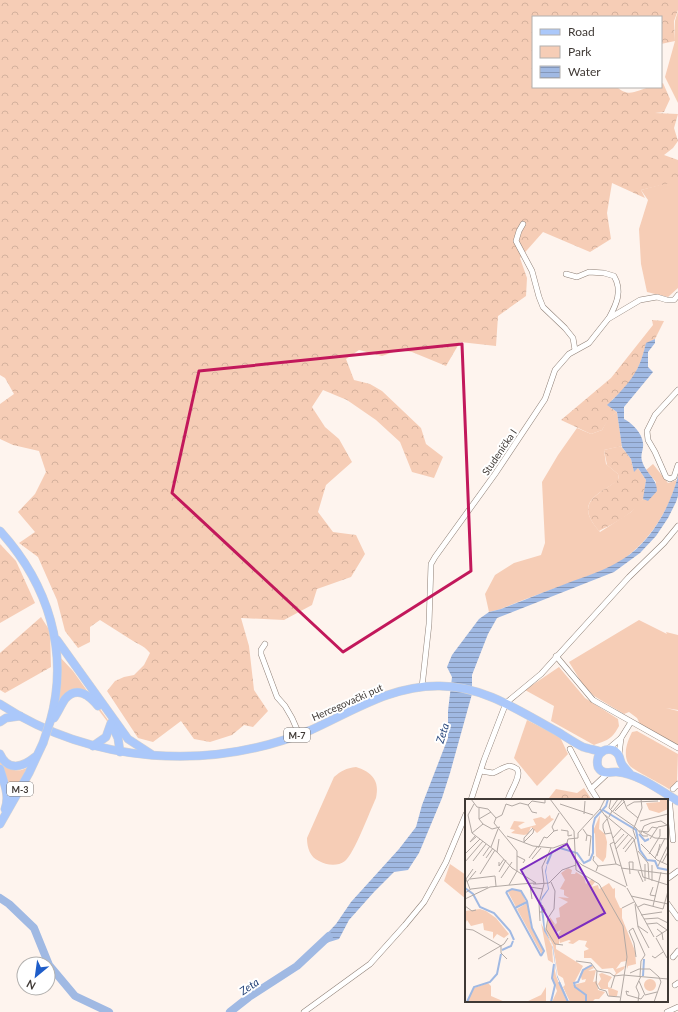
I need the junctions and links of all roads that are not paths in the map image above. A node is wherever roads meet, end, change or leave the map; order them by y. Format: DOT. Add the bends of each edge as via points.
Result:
graph roads {
  1 [pos="523,224"];
  2 [pos="566,274"];
  3 [pos="678,295"];
  4 [pos="608,319"];
  5 [pos="575,350"];
  6 [pos="678,390"];
  7 [pos="678,465"];
  8 [pos="678,526"];
  9 [pos="0,531"];
  10 [pos="55,637"];
  11 [pos="265,644"];
  12 [pos="556,656"];
  13 [pos="422,687"];
  14 [pos="506,703"];
  15 [pos="0,704"];
  16 [pos="20,716"];
  17 [pos="0,722"];
  18 [pos="50,722"];
  19 [pos="630,722"];
  20 [pos="111,723"];
  21 [pos="299,734"];
  22 [pos="621,738"];
  23 [pos="128,739"];
  24 [pos="93,746"];
  25 [pos="583,746"];
  26 [pos="678,748"];
  27 [pos="570,749"];
  28 [pos="605,751"];
  29 [pos="120,752"];
  30 [pos="0,754"];
  31 [pos="39,754"];
  32 [pos="153,755"];
  33 [pos="620,759"];
  34 [pos="598,764"];
  35 [pos="0,769"];
  36 [pos="481,771"];
  37 [pos="611,772"];
  38 [pos="630,774"];
  39 [pos="597,782"];
  40 [pos="678,784"];
  41 [pos="591,789"];
  42 [pos="671,792"];
  43 [pos="471,799"];
  44 [pos="508,799"];
  45 [pos="597,799"];
  46 [pos="678,801"];
  47 [pos="465,816"];
  48 [pos="0,819"];
  49 [pos="0,824"];
  50 [pos="673,840"];
  51 [pos="678,871"];
  52 [pos="668,878"];
  53 [pos="668,904"];
  54 [pos="678,918"];
  55 [pos="678,952"];
  56 [pos="673,957"];
  57 [pos="678,1007"];
  58 [pos="304,1012"];
  59 [pos="667,1012"];
  1 -- 5 [label="street" via="516,241 532,271 539,298 543,307 573,338"];
  2 -- 4 [label="street" via="577,277 589,272 614,276 618,298"];
  3 -- 4 [label="street, Studenička I" via="674,300 657,297 640,300"];
  4 -- 5 [label="street, Studenička I" via="589,343"];
  5 -- 13 [label="street, Studenička I" via="555,370 545,399 431,564 429,624"];
  6 -- 7 [label="street" via="655,415 647,434 666,477 674,477"];
  8 -- 12 [label="street"];
  9 -- 10 [label="main road, M-3" via="20,556 34,581 46,607"];
  10 -- 18 [label="main road, M-3" via="58,681"];
  10 -- 23 [label="main road"];
  11 -- 21 [label="street" via="261,654 277,697 285,706"];
  12 -- 14 [label="street" via="541,674"];
  12 -- 19 [label="street" via="593,700"];
  13 -- 14 [label="main road, Hercegovački put / M-7" via="453,686"];
  13 -- 21 [label="main road, Hercegovački put / M-7" via="386,695"];
  14 -- 25 [label="main road, M-7"];
  14 -- 36 [label="street"];
  15 -- 16 [label="main road, M-7"];
  16 -- 17 [label="main road"];
  16 -- 24 [label="main road, Hercegovački put / M-7" via="65,737"];
  18 -- 20 [label="main road" via="67,697 84,693"];
  18 -- 31 [label="main road, M-3, bridge"];
  19 -- 22 [label="street"];
  19 -- 26 [label="street"];
  20 -- 24 [label="main road" via="106,737"];
  20 -- 29 [label="main road" via="118,738"];
  21 -- 32 [label="main road, Hercegovački put / M-7" via="267,746 234,752 196,756"];
  22 -- 28 [label="street"];
  22 -- 33 [label="street"];
  23 -- 29 [label="main road"];
  23 -- 32 [label="main road"];
  24 -- 29 [label="main road, Hercegovački put / M-7"];
  25 -- 28 [label="main road, M-7"];
  25 -- 34 [label="main road, M-7"];
  27 -- 41 [label="street"];
  28 -- 33 [label="main road, M-7" via="613,750"];
  28 -- 34 [label="main road" via="598,756"];
  29 -- 32 [label="main road, Hercegovački put / M-7"];
  30 -- 31 [label="main road" via="6,762 19,766 27,764"];
  31 -- 49 [label="main road, M-3"];
  33 -- 37 [label="main road" via="618,768"];
  33 -- 38 [label="main road, M-7"];
  34 -- 37 [label="main road, M-7"];
  34 -- 39 [label="street"];
  35 -- 48 [label="main road" via="7,796 6,807"];
  36 -- 43 [label="street"];
  36 -- 44 [label="street" via="493,773 510,765 518,769 518,779"];
  37 -- 38 [label="main road, M-7"];
  37 -- 39 [label="street"];
  38 -- 42 [label="main road, M-7"];
  39 -- 41 [label="street"];
  40 -- 42 [label="street"];
  41 -- 45 [label="street"];
  42 -- 46 [label="main road, M-7"];
  42 -- 50 [label="street"];
  47 -- 58 [label="street" via="446,862 424,902 370,964"];
  51 -- 52 [label="street"];
  53 -- 54 [label="street"];
  55 -- 56 [label="street"];
  57 -- 59 [label="street"];
}
